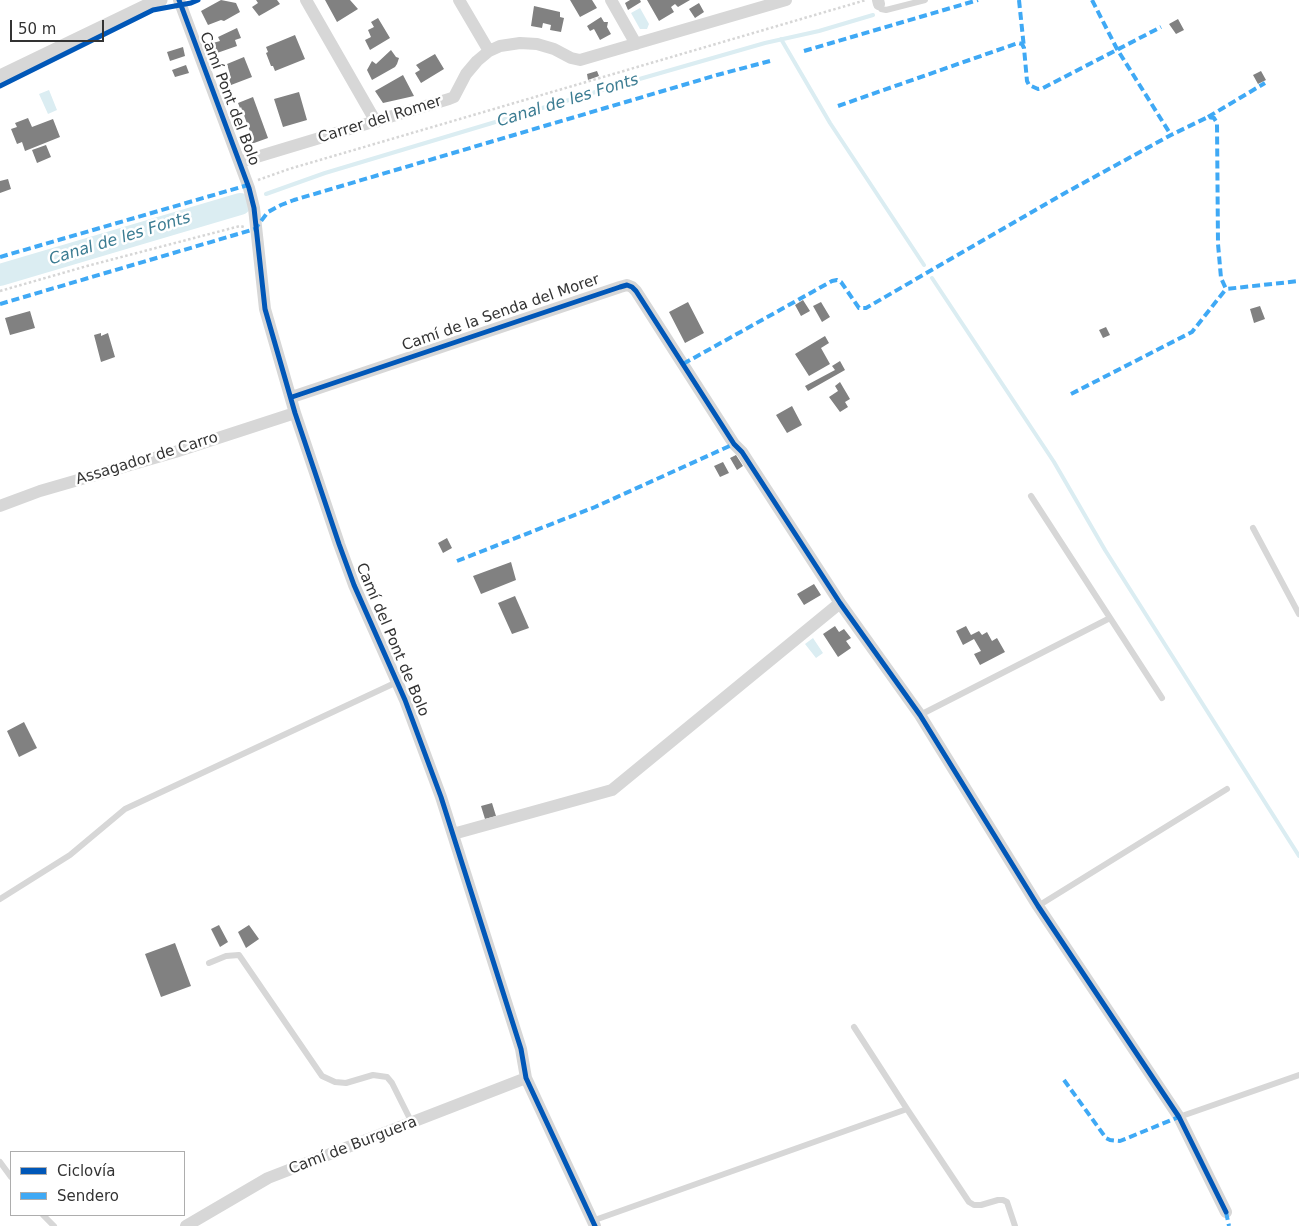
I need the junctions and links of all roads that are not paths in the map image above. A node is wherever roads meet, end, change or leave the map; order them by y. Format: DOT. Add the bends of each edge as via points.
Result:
graph roads {
  1 [pos="138,0"];
  2 [pos="160,0"];
  3 [pos="179,0"];
  4 [pos="306,0"];
  5 [pos="459,0"];
  6 [pos="612,0"];
  7 [pos="786,0"];
  8 [pos="926,0"];
  9 [pos="878,2"];
  10 [pos="767,3"];
  11 [pos="70,42"];
  12 [pos="636,44"];
  13 [pos="489,51"];
  14 [pos="0,77"];
  15 [pos="376,122"];
  16 [pos="240,162"];
  17 [pos="254,208"];
  18 [pos="292,397"];
  19 [pos="295,413"];
  20 [pos="1031,496"];
  21 [pos="0,506"];
  22 [pos="1253,528"];
  23 [pos="840,603"];
  24 [pos="1299,614"];
  25 [pos="1110,618"];
  26 [pos="397,682"];
  27 [pos="1162,698"];
  28 [pos="920,715"];
  29 [pos="1227,788"];
  30 [pos="453,834"];
  31 [pos="0,899"];
  32 [pos="1038,906"];
  33 [pos="209,963"];
  34 [pos="854,1027"];
  35 [pos="1299,1075"];
  36 [pos="526,1078"];
  37 [pos="907,1109"];
  38 [pos="1179,1117"];
  39 [pos="412,1123"];
  40 [pos="0,1162"];
  41 [pos="10,1176"];
  42 [pos="1226,1212"];
  43 [pos="44,1216"];
  44 [pos="594,1224"];
  45 [pos="54,1226"];
  46 [pos="186,1226"];
  47 [pos="1015,1226"];
  1 -- 11 [label="street"];
  2 -- 11 [label="street"];
  3 -- 16 [label="street, Camí Pont del Bolo"];
  4 -- 15 [label="street"];
  5 -- 13 [label="street"];
  6 -- 12 [label="street"];
  7 -- 10 [label="street, Carrer del Romer"];
  8 -- 9 [label="lane" via="886,10 881,9"];
  10 -- 12 [label="street, Carrer del Romer"];
  11 -- 14 [label="street"];
  12 -- 13 [label="street, Carrer del Romer" via="580,60 546,46 528,43 509,44"];
  13 -- 15 [label="street, Carrer del Romer" via="466,74 454,97"];
  15 -- 16 [label="street, Carrer del Romer"];
  16 -- 17 [label="street, Camí Pont del Bolo"];
  17 -- 18 [label="street, Camí del Pont de Bolo" via="265,309"];
  18 -- 19 [label="street, Camí del Pont de Bolo"];
  18 -- 23 [label="street, Camí de la Senda del Morer" via="627,285 636,291"];
  19 -- 21 [label="street, Assagador de Carro"];
  19 -- 26 [label="street, Camí del Pont de Bolo" via="346,565"];
  20 -- 25 [label="lane"];
  22 -- 24 [label="lane"];
  23 -- 28 [label="street"];
  23 -- 30 [label="street" via="612,790"];
  25 -- 27 [label="lane"];
  25 -- 28 [label="lane"];
  26 -- 30 [label="street, Camí del Pont de Bolo"];
  26 -- 31 [label="lane" via="126,808 70,855"];
  28 -- 32 [label="street"];
  29 -- 32 [label="lane"];
  30 -- 36 [label="street, Camí del Pont de Bolo" via="521,1049"];
  32 -- 38 [label="street"];
  33 -- 39 [label="lane" via="238,955 322,1076 346,1083 372,1075 387,1077"];
  34 -- 37 [label="lane"];
  35 -- 38 [label="lane"];
  36 -- 39 [label="street, Camí de Burguera"];
  36 -- 44 [label="street, Camí del Pont de Bolo"];
  37 -- 44 [label="lane"];
  37 -- 47 [label="lane" via="969,1202 974,1205 998,1200 1007,1202"];
  38 -- 42 [label="street"];
  39 -- 46 [label="street, Camí de Burguera" via="268,1178"];
  40 -- 41 [label="lane"];
  43 -- 45 [label="lane"];
}
